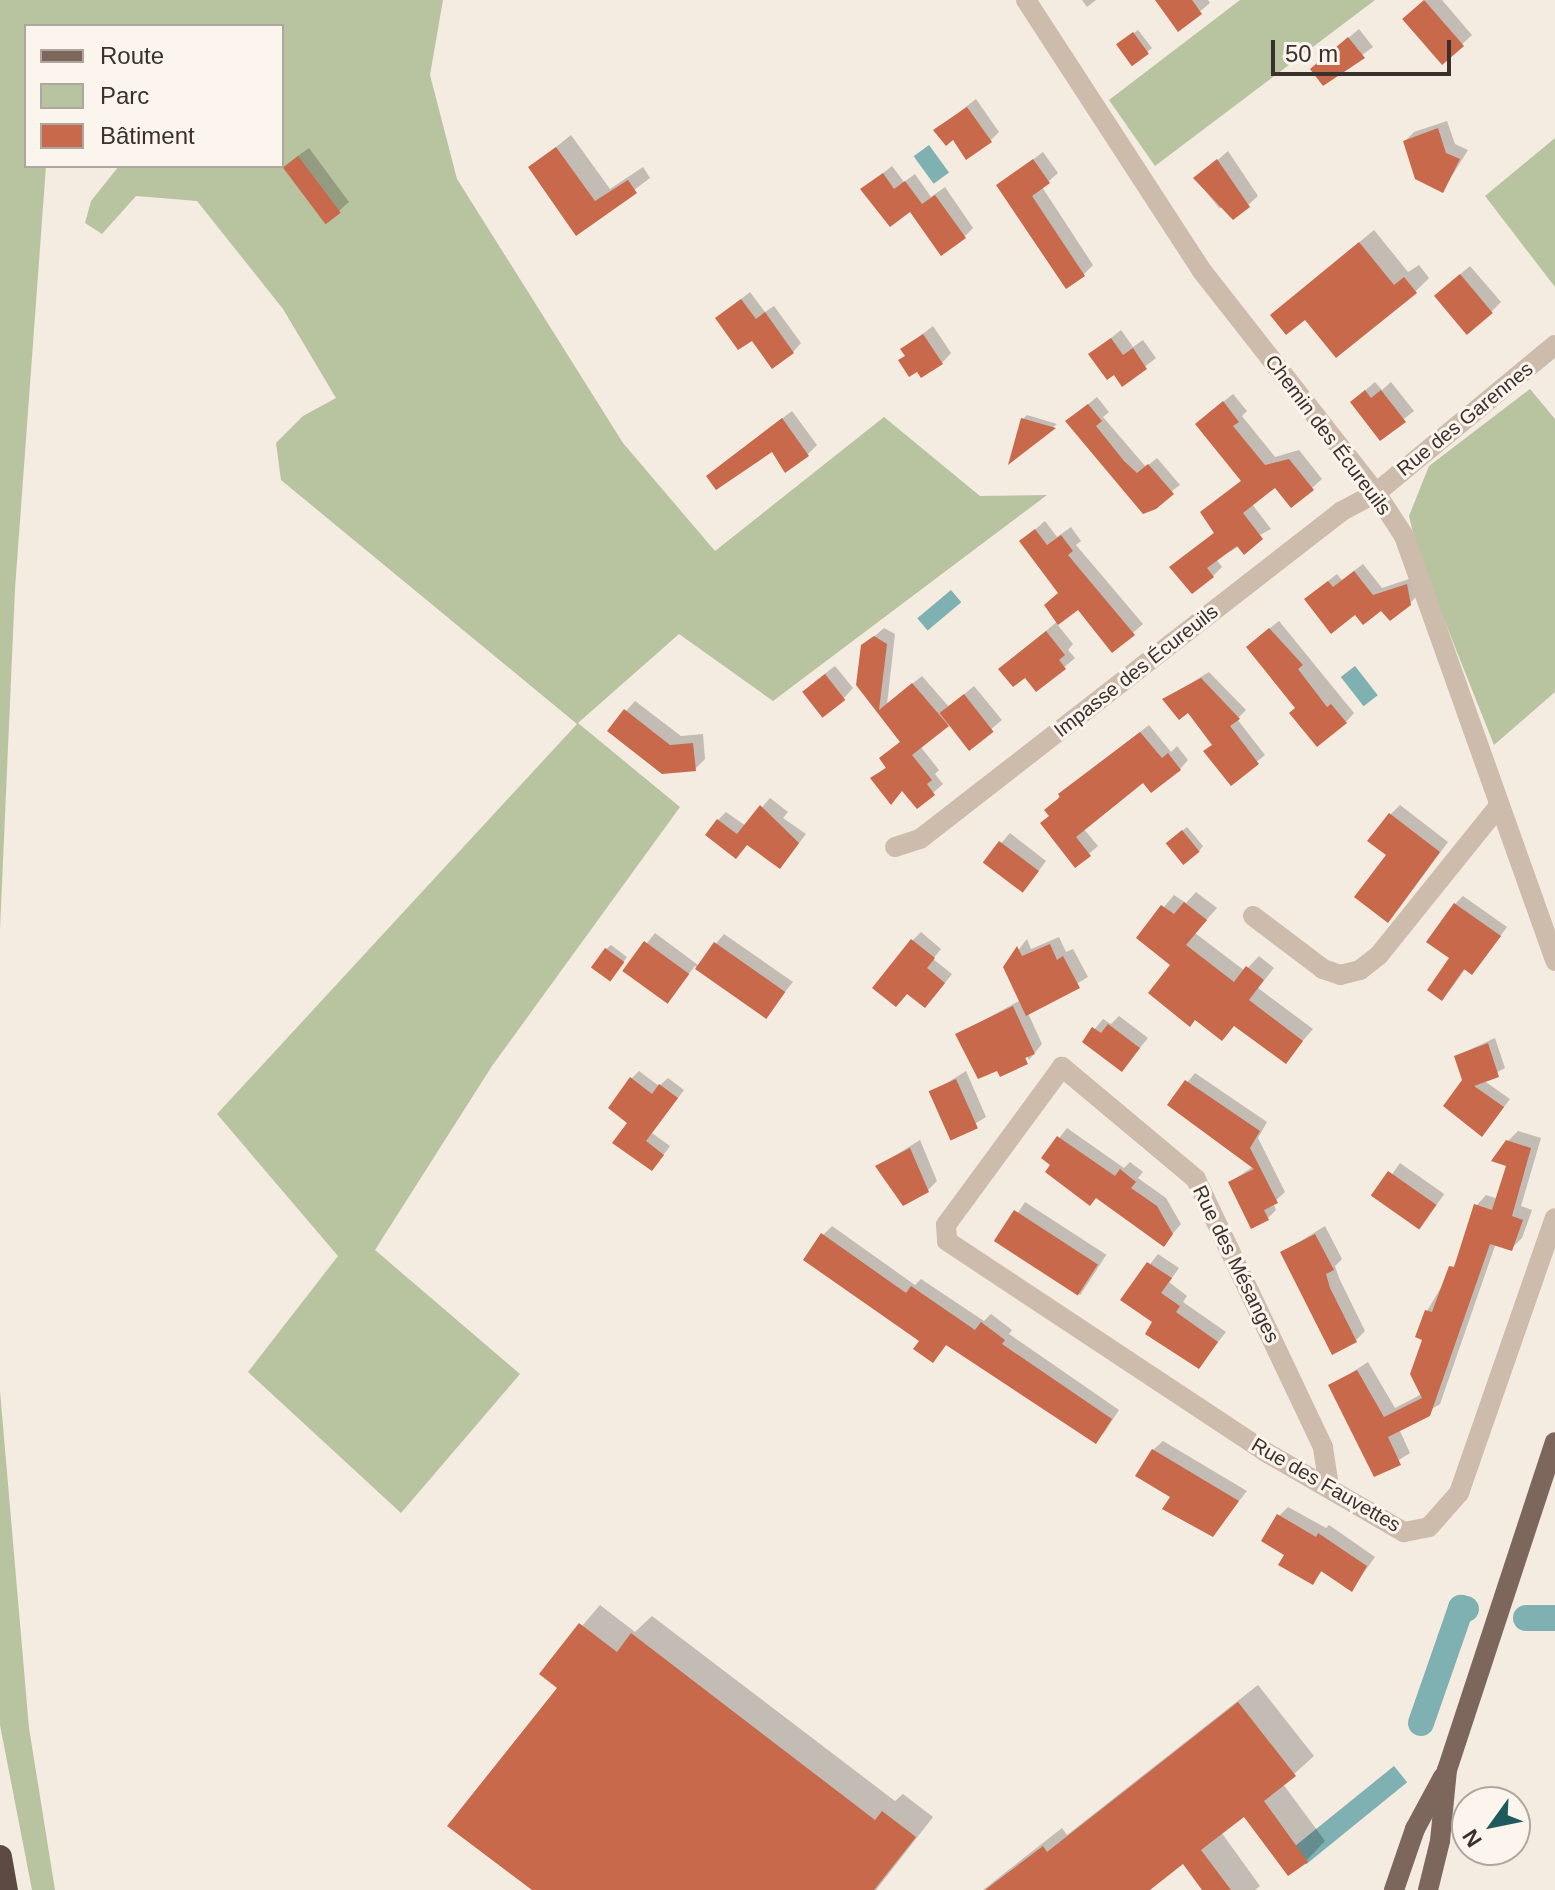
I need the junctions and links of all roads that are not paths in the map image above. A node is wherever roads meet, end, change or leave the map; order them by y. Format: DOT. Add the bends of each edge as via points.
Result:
graph roads {
  1 [pos="1026,0"];
  2 [pos="1555,345"];
  3 [pos="1376,493"];
  4 [pos="1497,808"];
  5 [pos="895,847"];
  6 [pos="1253,916"];
  7 [pos="1555,961"];
  8 [pos="1555,1218"];
  9 [pos="947,1241"];
  10 [pos="1555,1442"];
  11 [pos="1329,1486"];
  12 [pos="1447,1770"];
  13 [pos="0,1857"];
  14 [pos="6,1890"];
  15 [pos="1394,1890"];
  16 [pos="1428,1890"];
  1 -- 3 [label="street, Chemin des Écureuils" via="1202,271"];
  2 -- 3 [label="street, Rue des Garennes"];
  3 -- 4 [label="street, Chemin des Écureuils" via="1404,536"];
  3 -- 5 [label="street, Impasse des Écureuils" via="1342,511 920,839"];
  4 -- 6 [label="street" via="1379,955 1360,970 1340,975 1323,969"];
  4 -- 7 [label="street, Chemin des Écureuils"];
  8 -- 11 [label="street, Rue des Fauvettes" via="1459,1493 1429,1527 1404,1532"];
  9 -- 11 [label="street, Rue des Fauvettes" via="1264,1451"];
  9 -- 11 [label="street, Rue des Mésanges" via="946,1225 1062,1067 1196,1179 1323,1447"];
  10 -- 12 [label="main road"];
  12 -- 15 [label="main road" via="1415,1829"];
  12 -- 16 [label="main road" via="1440,1841"];
  13 -- 14 [label="highway"];
}
